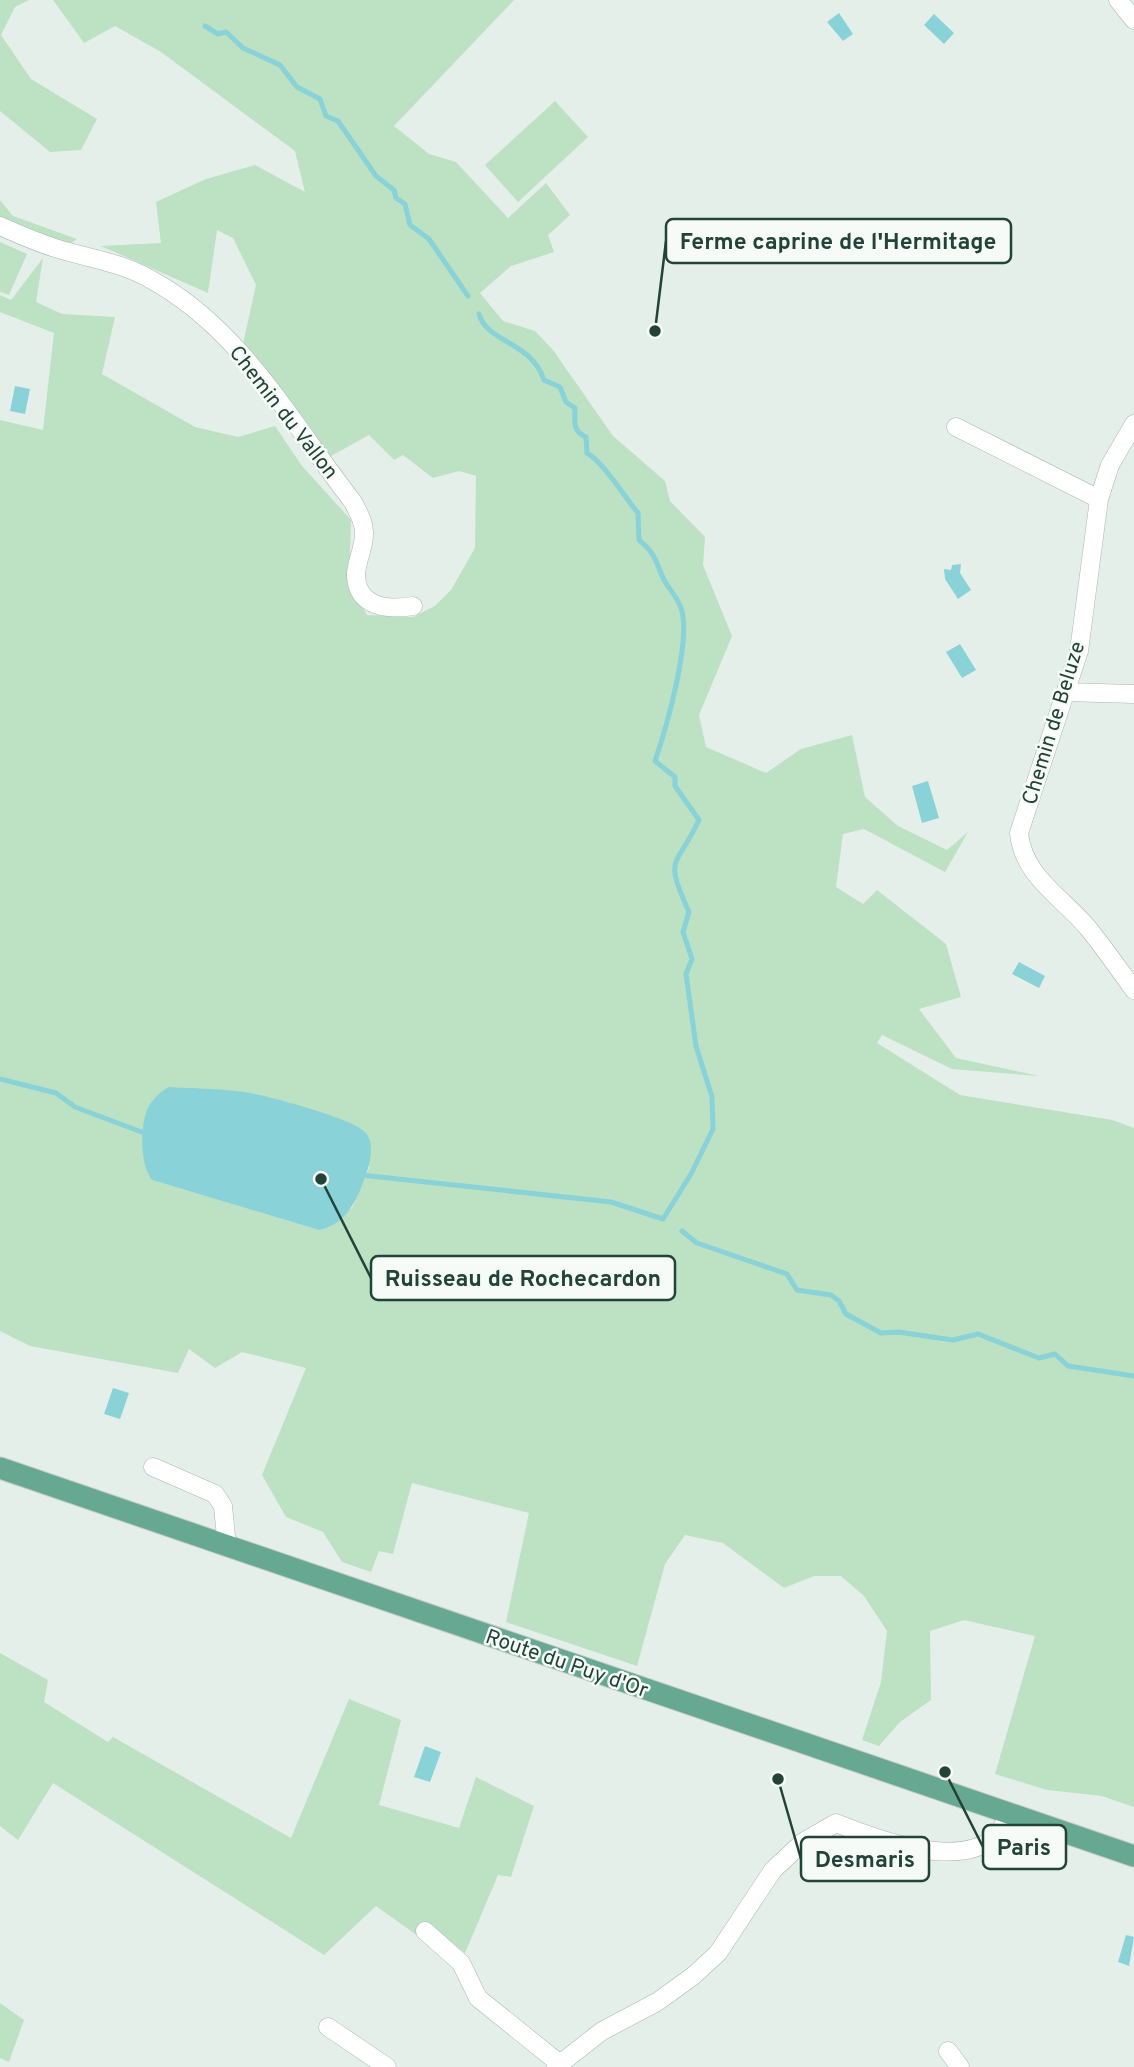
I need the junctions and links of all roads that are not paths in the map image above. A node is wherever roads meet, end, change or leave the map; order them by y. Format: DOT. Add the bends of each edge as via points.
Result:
graph roads {
  1 [pos="1118,0"];
  2 [pos="1134,20"];
  3 [pos="0,226"];
  4 [pos="1134,424"];
  5 [pos="956,427"];
  6 [pos="1099,499"];
  7 [pos="413,606"];
  8 [pos="1066,692"];
  9 [pos="1134,694"];
  10 [pos="1134,990"];
  11 [pos="153,1467"];
  12 [pos="0,1468"];
  13 [pos="227,1547"];
  14 [pos="1009,1814"];
  15 [pos="1134,1856"];
  16 [pos="425,1931"];
  17 [pos="328,2027"];
  18 [pos="948,2051"];
  19 [pos="558,2066"];
  20 [pos="387,2067"];
  21 [pos="960,2067"];
  1 -- 2 [label="street"];
  3 -- 7 [label="street, Chemin du Vallon" via="55,248 118,264 151,279 201,313 240,352 353,502 365,533 356,576 362,594 373,605 391,610"];
  4 -- 6 [label="street, Chemin de Beluze" via="1110,465"];
  5 -- 6 [label="street"];
  6 -- 8 [label="street, Chemin de Beluze" via="1079,651"];
  8 -- 9 [label="street"];
  8 -- 10 [label="street, Chemin de Beluze" via="1019,833 1021,853"];
  11 -- 13 [label="street" via="215,1494 223,1506"];
  12 -- 13 [label="main road, Route du Puy d'Or"];
  13 -- 14 [label="main road, Route du Puy d'Or"];
  14 -- 15 [label="main road, Route du Puy d'Or"];
  14 -- 19 [label="street" via="997,1836 979,1847 934,1851 877,1840 836,1823 803,1842 773,1870 718,1953 693,1976 603,2031"];
  16 -- 19 [label="street" via="461,1963 478,1998"];
  17 -- 20 [label="street"];
  18 -- 21 [label="street"];
}
